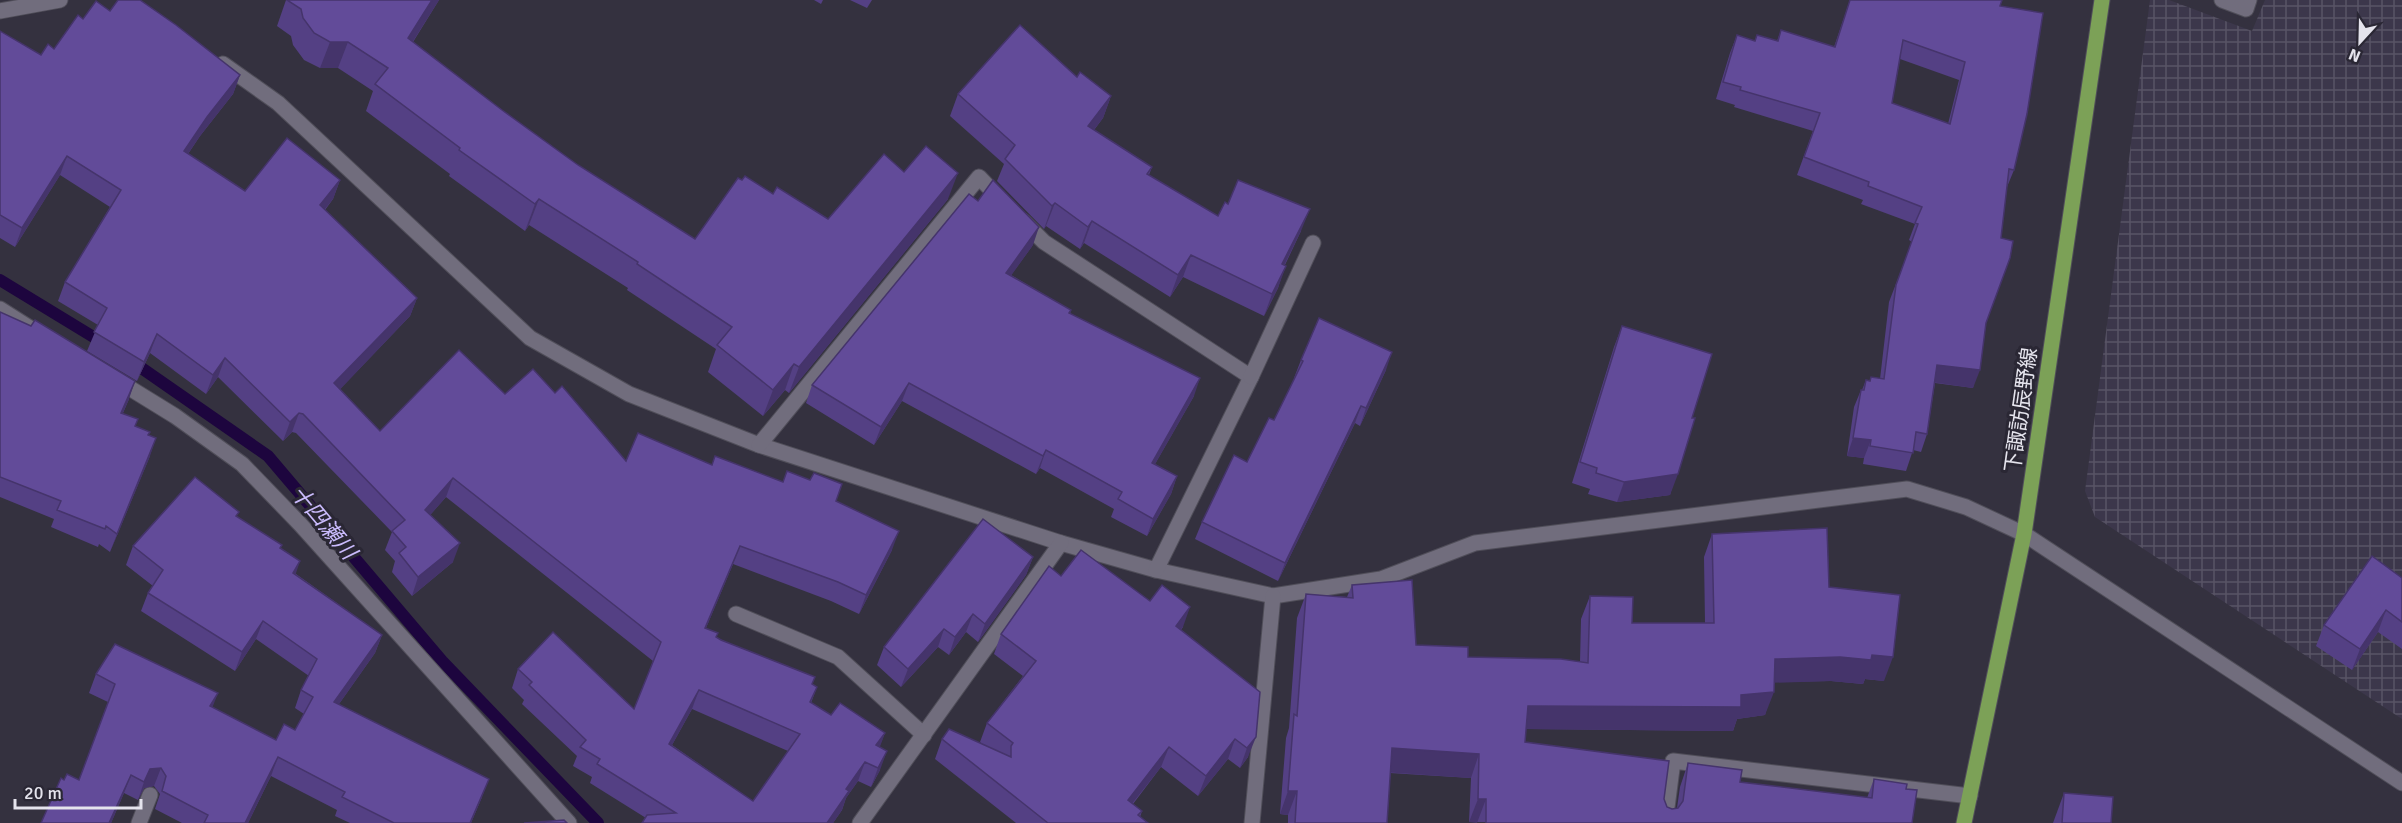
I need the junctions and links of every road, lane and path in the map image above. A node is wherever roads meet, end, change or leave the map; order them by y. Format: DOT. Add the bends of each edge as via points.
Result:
graph roads {
  1 [pos="60,0"];
  2 [pos="2102,0"];
  3 [pos="2222,0"];
  4 [pos="2249,0"];
  5 [pos="0,11"];
  6 [pos="210,55"];
  7 [pos="1313,243"];
  8 [pos="0,309"];
  9 [pos="49,339"];
  10 [pos="107,374"];
  11 [pos="1251,377"];
  12 [pos="759,445"];
  13 [pos="2024,534"];
  14 [pos="1061,543"];
  15 [pos="1156,570"];
  16 [pos="1273,596"];
  17 [pos="736,614"];
  18 [pos="924,735"];
  19 [pos="2402,783"];
  20 [pos="150,795"];
  21 [pos="1970,796"];
  22 [pos="139,823"];
  23 [pos="568,823"];
  24 [pos="860,823"];
  25 [pos="1252,823"];
  26 [pos="1665,823"];
  27 [pos="1964,823"];
  1 -- 5 [label="street"];
  2 -- 13 [label="main road, 下諏訪辰野線"];
  3 -- 4 [label="street" via="2246,9"];
  6 -- 12 [label="street" via="278,103 530,338 629,394"];
  7 -- 11 [label="street"];
  8 -- 9 [label="street"];
  10 -- 23 [label="street" via="242,464"];
  11 -- 12 [label="street" via="1044,242 979,177"];
  11 -- 15 [label="street"];
  12 -- 14 [label="street"];
  13 -- 16 [label="street" via="1966,507 1907,489 1475,543 1381,579"];
  13 -- 19 [label="street"];
  13 -- 21 [label="main road, 下諏訪辰野線"];
  14 -- 15 [label="street"];
  14 -- 18 [label="street"];
  15 -- 16 [label="street"];
  16 -- 25 [label="street"];
  17 -- 18 [label="street" via="838,657"];
  18 -- 24 [label="street"];
  20 -- 22 [label="street"];
  21 -- 26 [label="street" via="1673,761"];
  21 -- 27 [label="main road, 下諏訪辰野線"];
}
